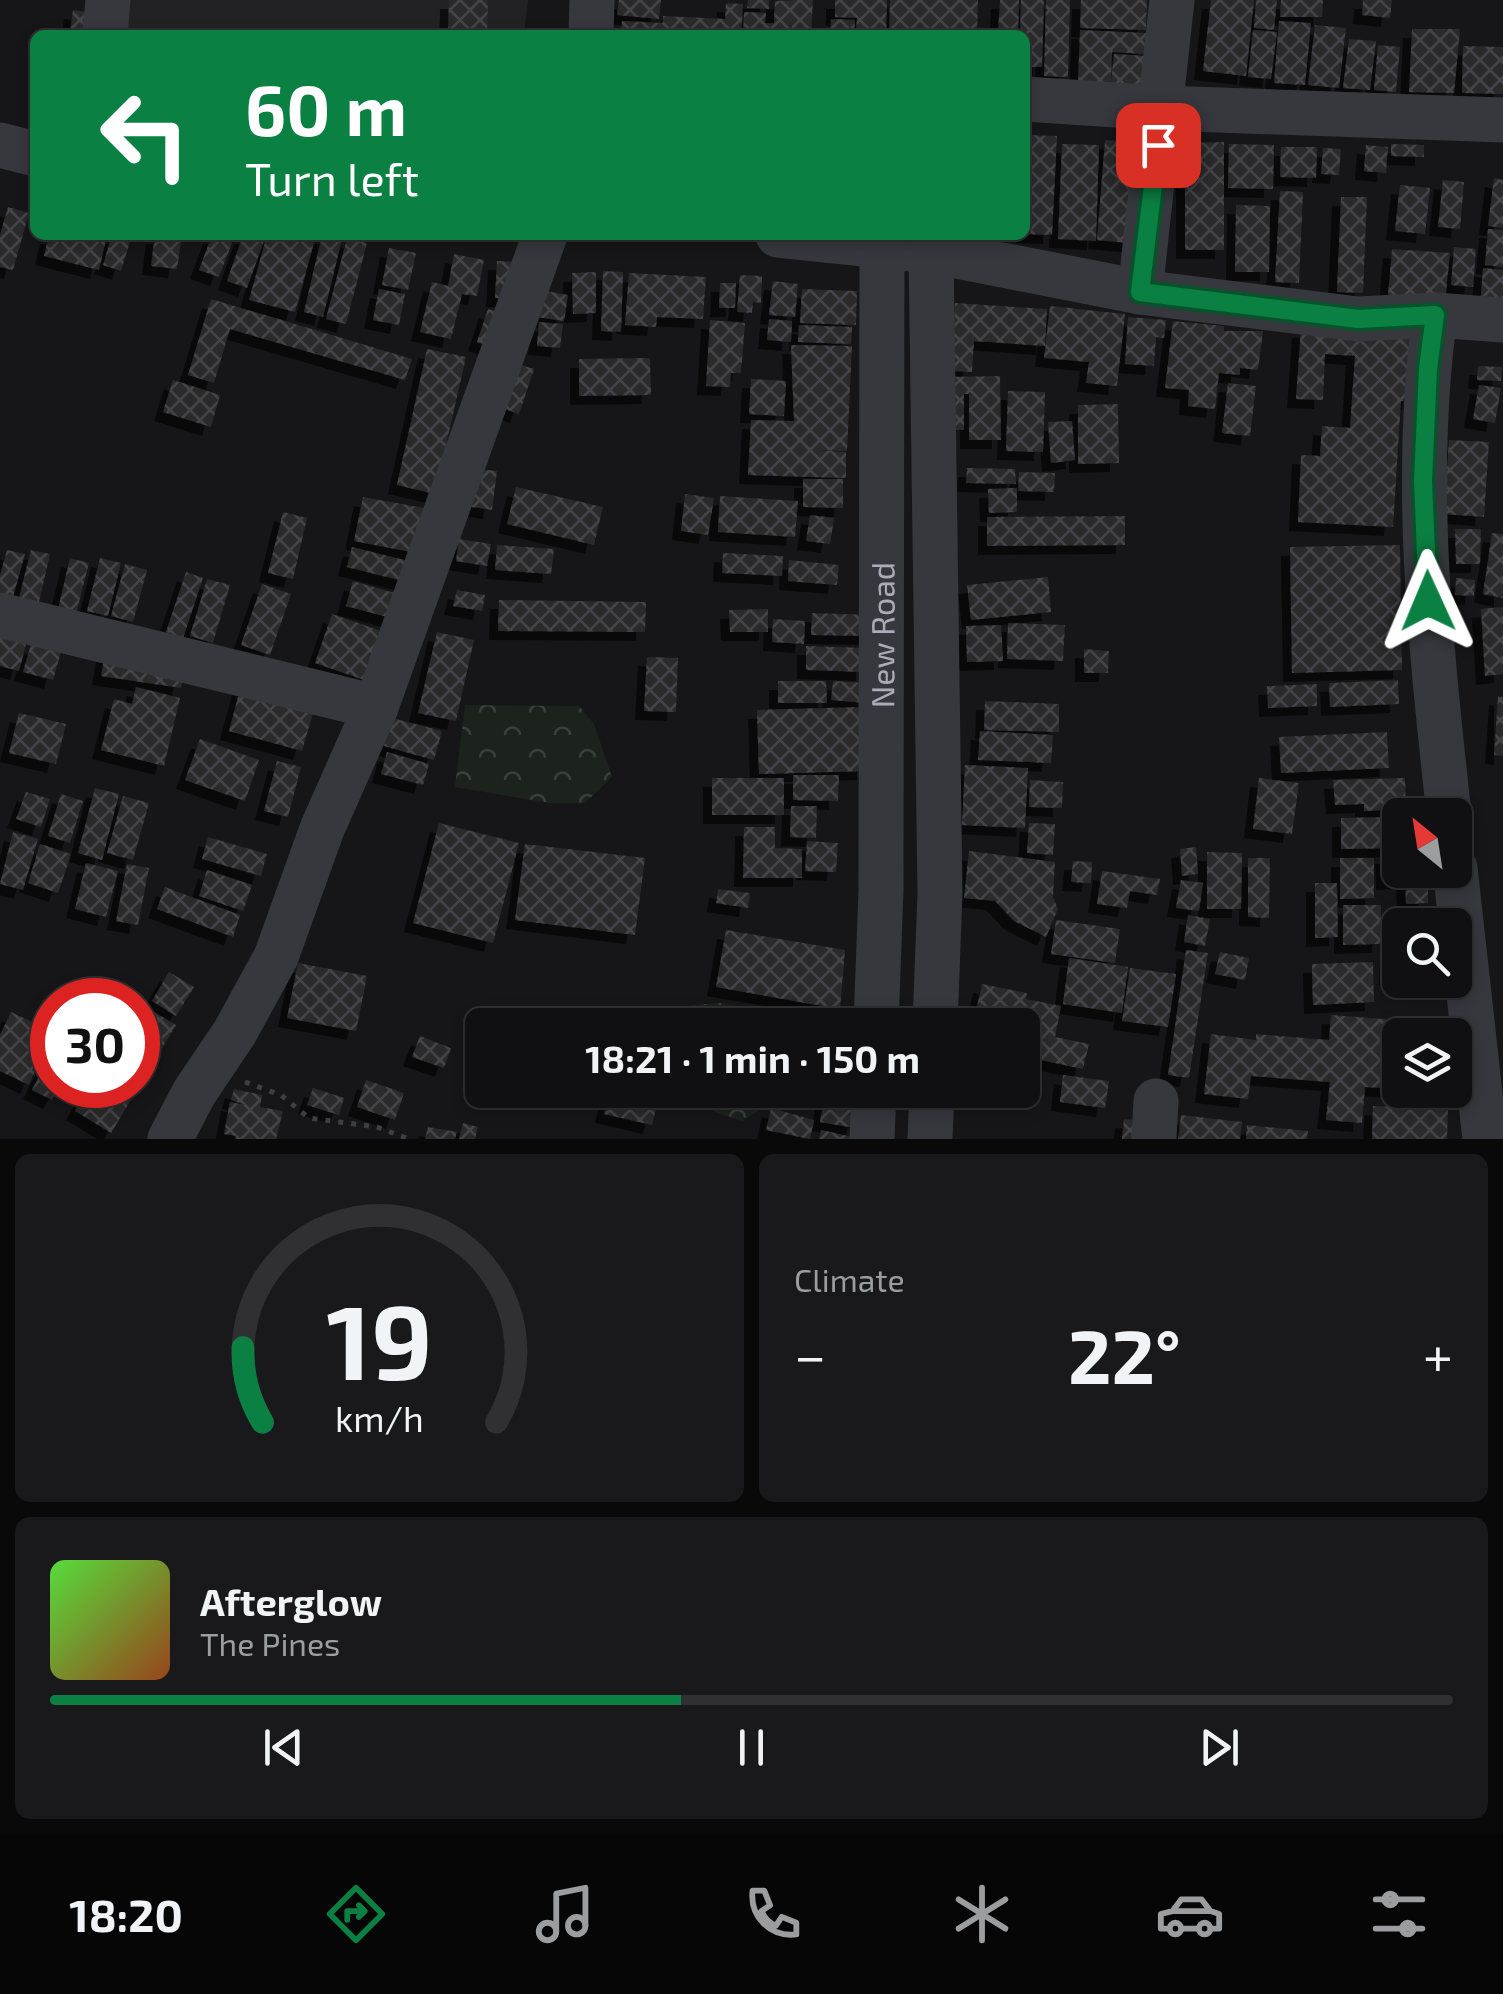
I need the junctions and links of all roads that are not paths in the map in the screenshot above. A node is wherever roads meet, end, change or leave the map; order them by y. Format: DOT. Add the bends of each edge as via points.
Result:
graph roads {
  1 [pos="108,0"];
  2 [pos="592,0"];
  3 [pos="1172,0"];
  4 [pos="106,30"];
  5 [pos="592,30"];
  6 [pos="1030,100"];
  7 [pos="1162,108"];
  8 [pos="1503,120"];
  9 [pos="0,145"];
  10 [pos="30,153"];
  11 [pos="543,240"];
  12 [pos="825,240"];
  13 [pos="882,246"];
  14 [pos="932,250"];
  15 [pos="1140,292"];
  16 [pos="1435,315"];
  17 [pos="1503,320"];
  18 [pos="0,615"];
  19 [pos="376,708"];
  20 [pos="1447,798"];
  21 [pos="1457,888"];
  22 [pos="881,890"];
  23 [pos="940,892"];
  24 [pos="877,1008"];
  25 [pos="936,1008"];
  26 [pos="873,1108"];
  27 [pos="931,1108"];
  28 [pos="170,1139"];
  29 [pos="872,1139"];
  30 [pos="930,1139"];
  31 [pos="1485,1139"];
  1 -- 4 [label="street"];
  2 -- 5 [label="street"];
  3 -- 7 [label="street"];
  6 -- 7 [label="street"];
  7 -- 8 [label="street"];
  7 -- 15 [label="street"];
  9 -- 10 [label="street"];
  11 -- 19 [label="street"];
  12 -- 13 [label="street"];
  13 -- 14 [label="street"];
  13 -- 22 [label="street, New Road"];
  14 -- 15 [label="street"];
  14 -- 23 [label="street, New Road"];
  15 -- 16 [label="street" via="1358,319"];
  16 -- 17 [label="street"];
  16 -- 20 [label="street" via="1423,481 1428,622"];
  18 -- 19 [label="street"];
  19 -- 28 [label="street" via="322,829 276,957"];
  21 -- 31 [label="street"];
  22 -- 23 [label="street"];
  22 -- 24 [label="street, New Road"];
  23 -- 25 [label="street, New Road"];
  26 -- 29 [label="street"];
  27 -- 30 [label="street"];
}
